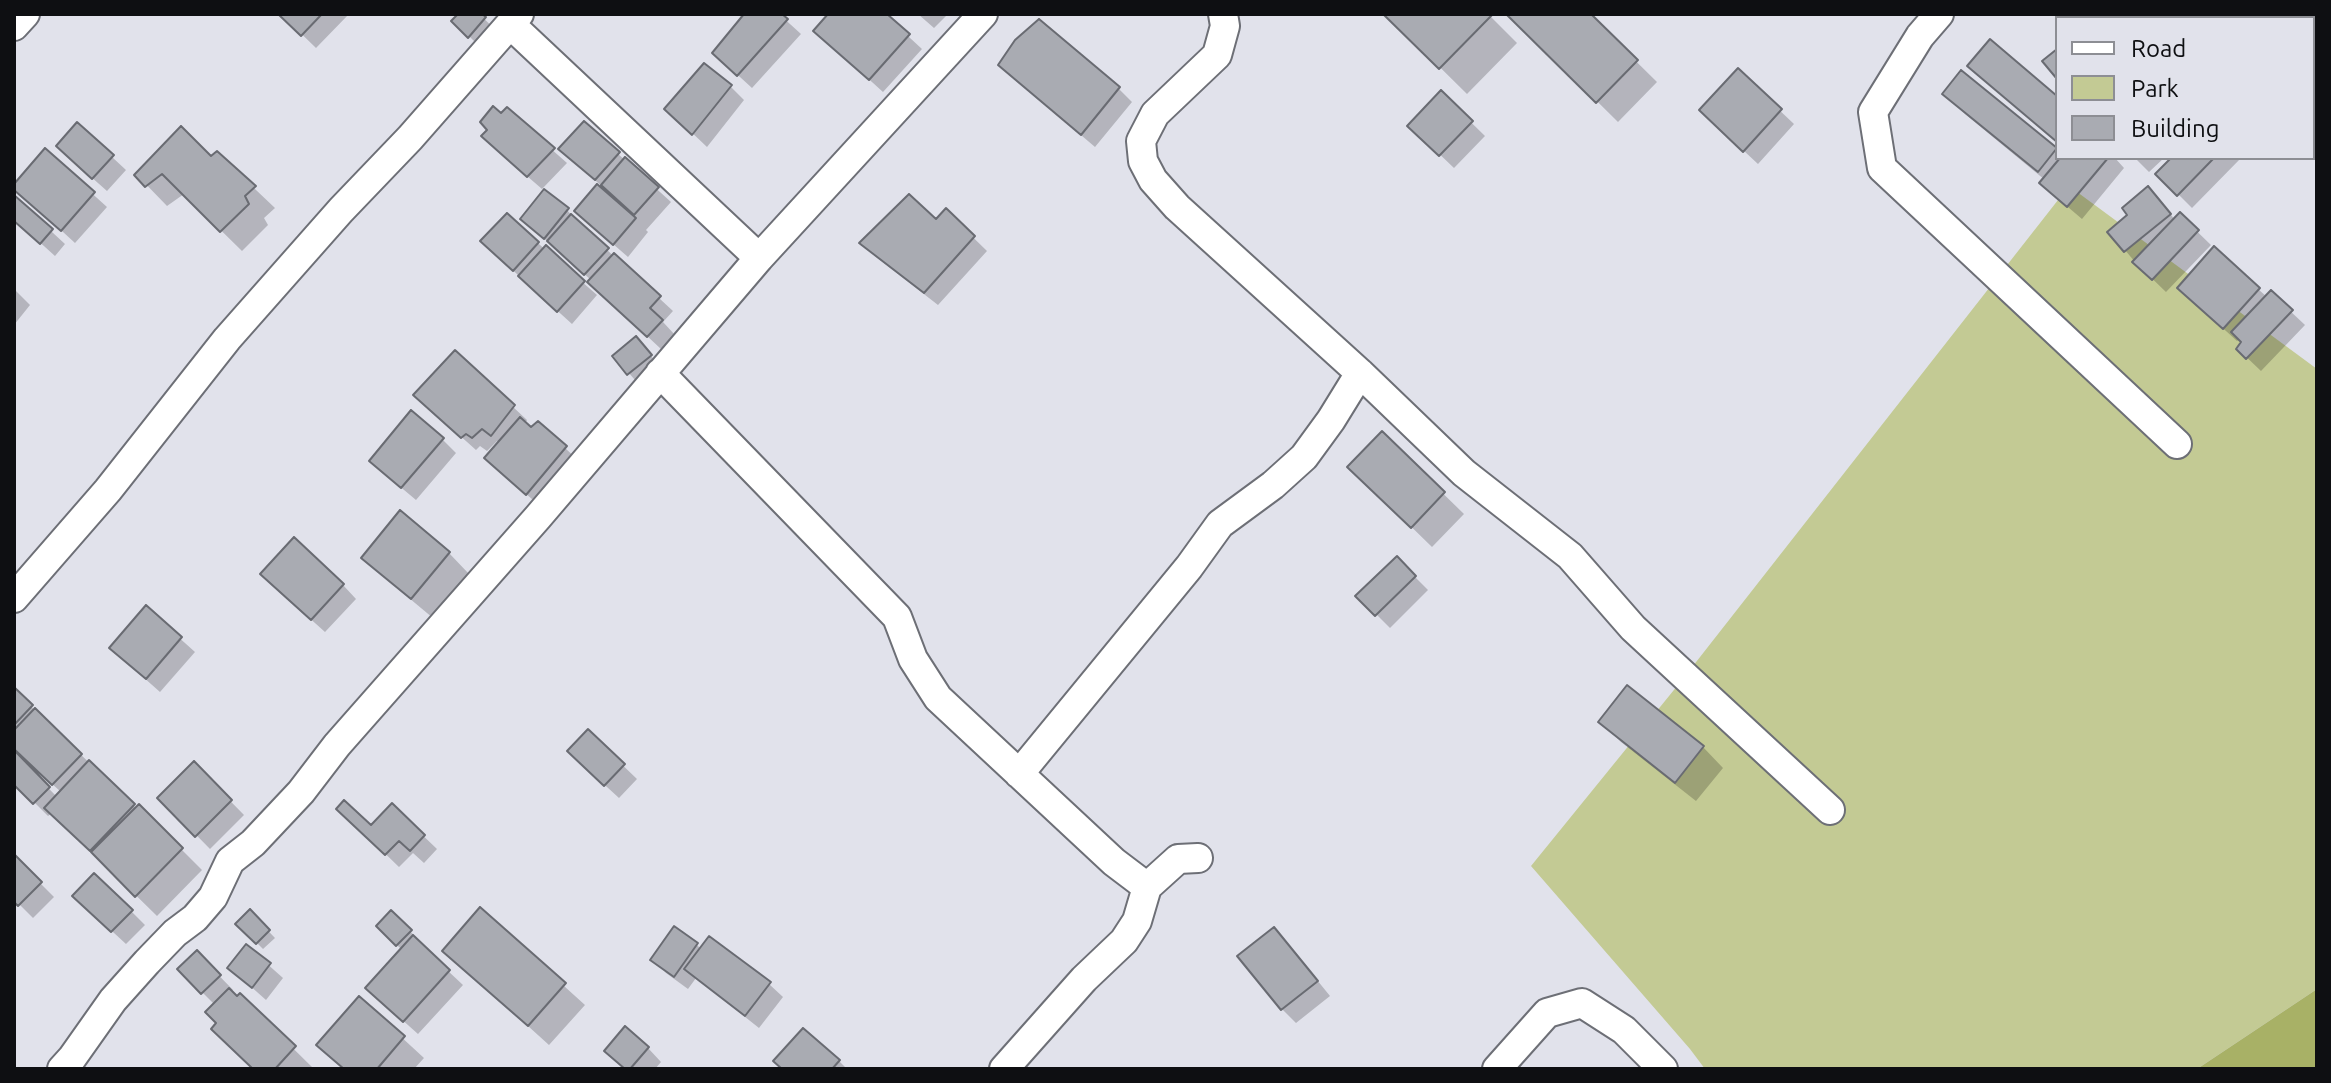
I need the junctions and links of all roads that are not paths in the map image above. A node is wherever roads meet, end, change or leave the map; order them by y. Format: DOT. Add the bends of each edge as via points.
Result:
graph roads {
  1 [pos="25,14"];
  2 [pos="983,14"];
  3 [pos="1223,14"];
  4 [pos="1939,14"];
  5 [pos="515,19"];
  6 [pos="14,26"];
  7 [pos="759,258"];
  8 [pos="660,373"];
  9 [pos="1360,373"];
  10 [pos="2177,444"];
  11 [pos="14,598"];
  12 [pos="1019,774"];
  13 [pos="1830,810"];
  14 [pos="1198,858"];
  15 [pos="1147,887"];
  16 [pos="62,1069"];
  17 [pos="1004,1069"];
  18 [pos="1497,1069"];
  19 [pos="1663,1069"];
  1 -- 6 [label="street"];
  2 -- 7 [label="street"];
  3 -- 9 [label="street" via="1217,55 1155,114 1141,141 1143,161 1177,207"];
  4 -- 10 [label="street" via="1873,112 1882,168"];
  5 -- 7 [label="street"];
  5 -- 11 [label="street" via="227,339 108,490"];
  7 -- 8 [label="street"];
  8 -- 12 [label="street" via="897,617 913,659 938,698"];
  8 -- 16 [label="street" via="301,792 230,861 213,897 113,1000"];
  9 -- 12 [label="street" via="1304,457 1220,524"];
  9 -- 13 [label="street" via="1464,473 1570,556 1633,628"];
  12 -- 15 [label="street"];
  14 -- 15 [label="street" via="1178,859"];
  15 -- 17 [label="street" via="1137,921 1124,941"];
  18 -- 19 [label="street" via="1547,1013 1582,1003 1624,1030"];
}
